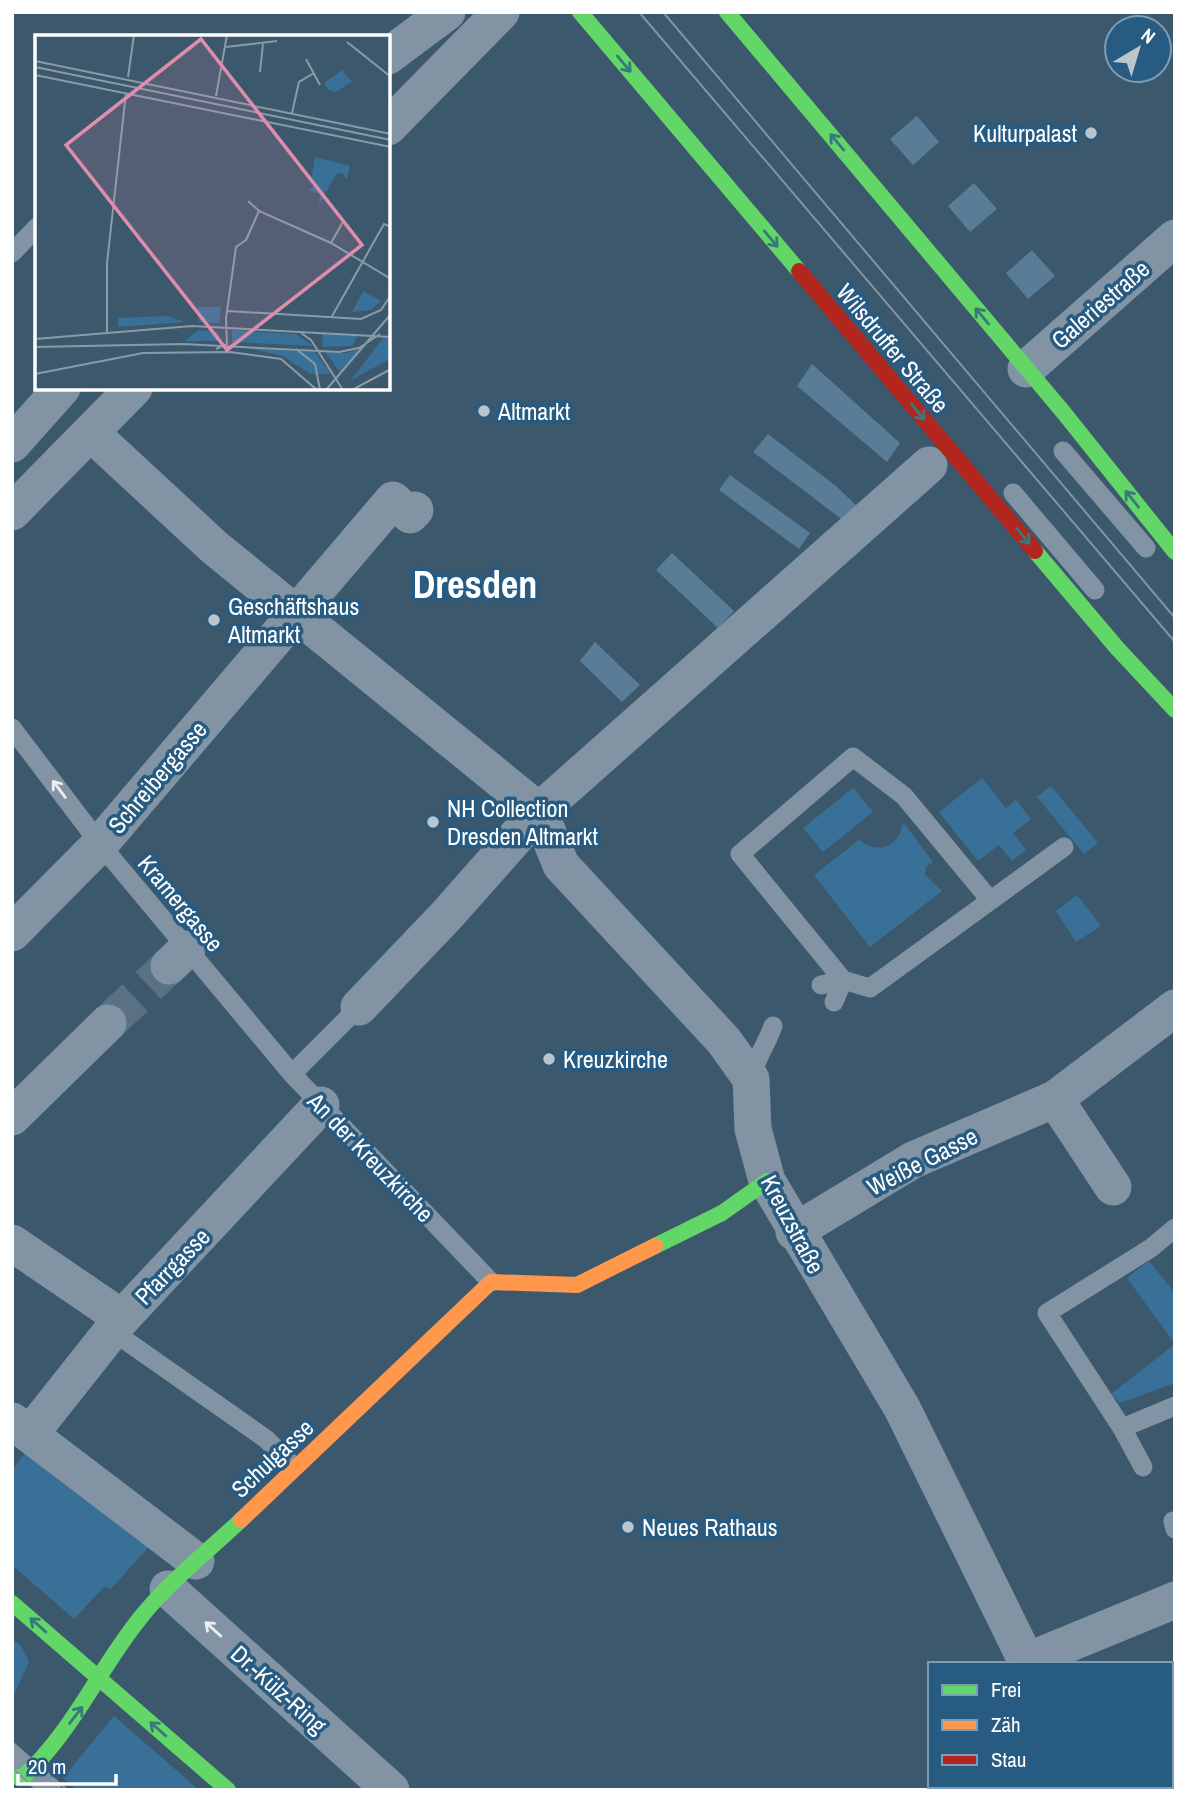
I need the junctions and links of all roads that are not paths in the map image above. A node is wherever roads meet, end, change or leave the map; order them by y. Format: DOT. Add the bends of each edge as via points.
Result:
graph roads {
  1 [pos="447,12"];
  2 [pos="501,12"];
  3 [pos="580,12"];
  4 [pos="727,12"];
  5 [pos="390,55"];
  6 [pos="390,125"];
  7 [pos="35,229"];
  8 [pos="1175,238"];
  9 [pos="12,253"];
  10 [pos="1026,369"];
  11 [pos="60,390"];
  12 [pos="78,390"];
  13 [pos="132,390"];
  14 [pos="91,433"];
  15 [pos="12,444"];
  16 [pos="1063,451"];
  17 [pos="929,465"];
  18 [pos="1013,493"];
  19 [pos="418,507"];
  20 [pos="12,512"];
  21 [pos="1146,548"];
  22 [pos="1175,552"];
  23 [pos="1095,590"];
  24 [pos="294,614"];
  25 [pos="1175,710"];
  26 [pos="12,728"];
  27 [pos="539,811"];
  28 [pos="100,844"];
  29 [pos="1064,847"];
  30 [pos="990,900"];
  31 [pos="12,933"];
  32 [pos="844,980"];
  33 [pos="821,985"];
  34 [pos="834,1002"];
  35 [pos="359,1007"];
  36 [pos="1175,1008"];
  37 [pos="108,1023"];
  38 [pos="773,1026"];
  39 [pos="786,1042"];
  40 [pos="758,1063"];
  41 [pos="292,1074"];
  42 [pos="1055,1099"];
  43 [pos="321,1105"];
  44 [pos="12,1117"];
  45 [pos="766,1181"];
  46 [pos="1113,1186"];
  47 [pos="1175,1228"];
  48 [pos="794,1232"];
  49 [pos="12,1243"];
  50 [pos="12,1260"];
  51 [pos="491,1282"];
  52 [pos="122,1318"];
  53 [pos="1175,1406"];
  54 [pos="21,1428"];
  55 [pos="1122,1428"];
  56 [pos="1143,1466"];
  57 [pos="294,1468"];
  58 [pos="196,1561"];
  59 [pos="168,1589"];
  60 [pos="1175,1600"];
  61 [pos="12,1603"];
  62 [pos="1027,1662"];
  63 [pos="100,1679"];
  64 [pos="12,1754"];
  65 [pos="22,1774"];
  66 [pos="52,1790"];
  67 [pos="228,1790"];
  68 [pos="391,1790"];
  1 -- 5 [label="street"];
  2 -- 6 [label="street"];
  3 -- 25 [label="street, Wilsdruffer Straße, one-way" via="1117,648"];
  10 -- 4 [label="street, one-way"];
  7 -- 9 [label="lane"];
  8 -- 10 [label="street, Galeriestraße"];
  22 -- 10 [label="street, one-way"];
  11 -- 15 [label="street"];
  12 -- 14 [label="street"];
  13 -- 14 [label="street"];
  14 -- 20 [label="street"];
  14 -- 24 [label="street"];
  16 -- 21 [label="lane"];
  17 -- 27 [label="street, An der Kreuzkirche"];
  18 -- 23 [label="lane"];
  19 -- 24 [label="street, Schreibergasse" via="410,515 393,500"];
  24 -- 27 [label="street"];
  24 -- 28 [label="street, Schreibergasse"];
  28 -- 26 [label="lane, Kramergasse, one-way"];
  27 -- 35 [label="street, An der Kreuzkirche"];
  27 -- 40 [label="street" via="561,865 724,1041"];
  28 -- 31 [label="street, Schreibergasse"];
  28 -- 41 [label="lane, Kramergasse" via="178,957"];
  29 -- 30 [label="lane"];
  30 -- 32 [label="lane" via="870,988"];
  30 -- 32 [label="lane" via="904,796 853,758 740,854"];
  32 -- 33 [label="lane"];
  32 -- 34 [label="lane"];
  35 -- 41 [label="lane, An der Kreuzkirche"];
  36 -- 42 [label="street, Weiße Gasse"];
  37 -- 44 [label="street"];
  38 -- 40 [label="lane"];
  39 -- 40 [label="lane"];
  40 -- 45 [label="street, Kreuzstraße" via="753,1129"];
  41 -- 43 [label="lane, An der Kreuzkirche"];
  42 -- 46 [label="street"];
  42 -- 48 [label="street, Weiße Gasse" via="913,1160"];
  43 -- 51 [label="lane, An der Kreuzkirche"];
  43 -- 52 [label="street, Pfarrgasse"];
  45 -- 48 [label="street, Kreuzstraße"];
  45 -- 51 [label="street" via="722,1213 577,1285"];
  47 -- 55 [label="lane" via="1047,1313"];
  48 -- 62 [label="street, Kreuzstraße" via="902,1408"];
  49 -- 52 [label="street"];
  50 -- 57 [label="lane" via="266,1439"];
  51 -- 57 [label="street, Schulgasse"];
  52 -- 54 [label="street, Pfarrgasse"];
  53 -- 55 [label="lane"];
  54 -- 58 [label="street"];
  55 -- 56 [label="lane"];
  57 -- 58 [label="street, Schulgasse"];
  58 -- 59 [label="street, Schulgasse"];
  59 -- 63 [label="street, Schulgasse" via="136,1621"];
  68 -- 59 [label="street, Dr.-Külz-Ring, one-way"];
  60 -- 62 [label="street"];
  63 -- 61 [label="street, one-way"];
  65 -- 63 [label="street, one-way"];
  67 -- 63 [label="street, one-way"];
  64 -- 65 [label="lane"];
  65 -- 66 [label="lane"];
}
